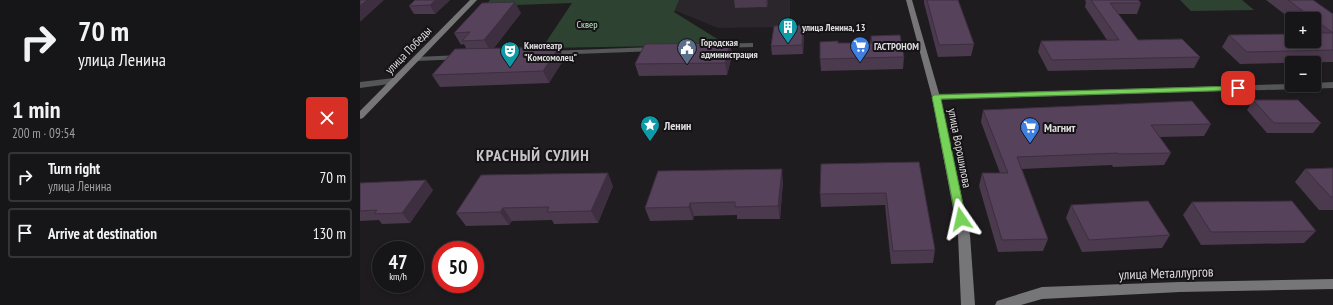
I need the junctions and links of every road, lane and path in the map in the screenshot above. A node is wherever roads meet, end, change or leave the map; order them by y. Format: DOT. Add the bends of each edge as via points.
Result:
graph roads {
  1 [pos="474,0"];
  2 [pos="908,0"];
  3 [pos="750,45"];
  4 [pos="712,46"];
  5 [pos="664,48"];
  6 [pos="544,54"];
  7 [pos="472,56"];
  8 [pos="416,59"];
  9 [pos="394,81"];
  10 [pos="360,85"];
  11 [pos="1333,85"];
  12 [pos="936,97"];
  13 [pos="360,116"];
  14 [pos="1333,284"];
  15 [pos="968,305"];
  16 [pos="1002,305"];
  1 -- 8 [label="main road, улица Победы"];
  2 -- 12 [label="main road, улица Ворошилова"];
  3 -- 4 [label="street"];
  5 -- 6 [label="street"];
  7 -- 8 [label="street"];
  8 -- 9 [label="main road, улица Победы"];
  9 -- 10 [label="street"];
  9 -- 13 [label="main road, улица Победы"];
  11 -- 12 [label="street"];
  12 -- 15 [label="main road, улица Ворошилова" via="964,235"];
  14 -- 16 [label="main road, улица Металлургов" via="1042,293"];
}
